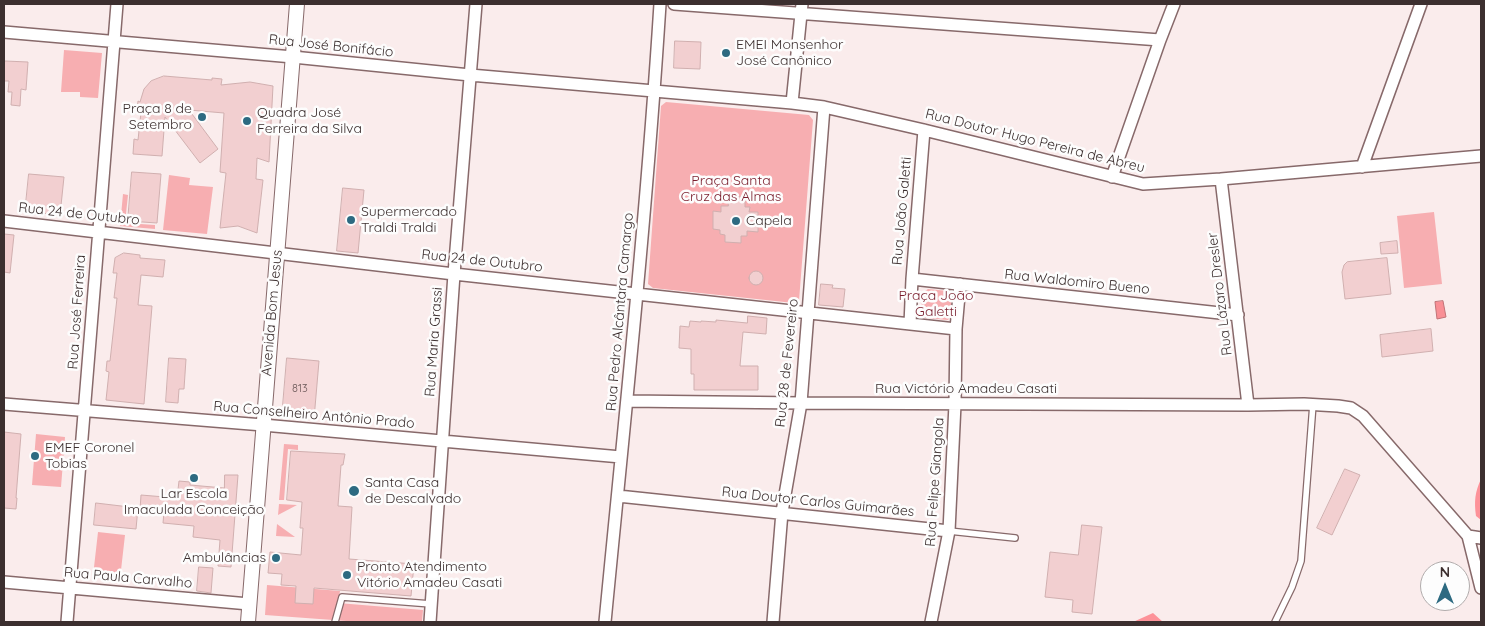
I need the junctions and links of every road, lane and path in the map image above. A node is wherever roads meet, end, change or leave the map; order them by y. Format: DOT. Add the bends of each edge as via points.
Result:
graph roads {
  1 [pos="117,4"];
  2 [pos="297,4"];
  3 [pos="476,4"];
  4 [pos="660,4"];
  5 [pos="674,4"];
  6 [pos="1174,4"];
  7 [pos="1421,4"];
  8 [pos="801,9"];
  9 [pos="4,32"];
  10 [pos="1160,40"];
  11 [pos="114,42"];
  12 [pos="293,57"];
  13 [pos="470,75"];
  14 [pos="655,91"];
  15 [pos="792,103"];
  16 [pos="824,107"];
  17 [pos="924,130"];
  18 [pos="1481,156"];
  19 [pos="1362,167"];
  20 [pos="1112,177"];
  21 [pos="1221,179"];
  22 [pos="4,221"];
  23 [pos="98,231"];
  24 [pos="276,252"];
  25 [pos="454,274"];
  26 [pos="912,279"];
  27 [pos="960,284"];
  28 [pos="636,294"];
  29 [pos="808,312"];
  30 [pos="1238,315"];
  31 [pos="910,324"];
  32 [pos="956,329"];
  33 [pos="627,401"];
  34 [pos="801,403"];
  35 [pos="4,404"];
  36 [pos="955,404"];
  37 [pos="1308,404"];
  38 [pos="1248,405"];
  39 [pos="85,411"];
  40 [pos="263,425"];
  41 [pos="442,442"];
  42 [pos="621,457"];
  43 [pos="618,496"];
  44 [pos="782,512"];
  45 [pos="949,531"];
  46 [pos="1468,536"];
  47 [pos="1015,538"];
  48 [pos="1481,538"];
  49 [pos="4,582"];
  50 [pos="1481,585"];
  51 [pos="70,588"];
  52 [pos="250,604"];
  53 [pos="431,604"];
  54 [pos="67,622"];
  55 [pos="248,622"];
  56 [pos="335,622"];
  57 [pos="430,622"];
  58 [pos="605,622"];
  59 [pos="772,622"];
  60 [pos="931,622"];
  61 [pos="1275,622"];
  1 -- 11 [label="street, Rua José Ferreira"];
  2 -- 12 [label="street, Avenida Bom Jesus"];
  3 -- 13 [label="street, Rua Maria Grassi"];
  4 -- 14 [label="street, Rua Pedro Alcântara Camargo"];
  5 -- 8 [label="street"];
  6 -- 10 [label="street"];
  7 -- 19 [label="street"];
  8 -- 10 [label="street"];
  8 -- 15 [label="street"];
  9 -- 11 [label="street, Rua José Bonifácio"];
  10 -- 20 [label="street"];
  11 -- 12 [label="street, Rua José Bonifácio"];
  11 -- 23 [label="street, Rua José Ferreira"];
  12 -- 13 [label="street, Rua José Bonifácio"];
  12 -- 24 [label="street, Avenida Bom Jesus"];
  13 -- 14 [label="street, Rua José Bonifácio"];
  13 -- 25 [label="street, Rua Maria Grassi"];
  14 -- 15 [label="street, Rua José Bonifácio"];
  14 -- 28 [label="street, Rua Pedro Alcântara Camargo"];
  15 -- 16 [label="street, Rua Doutor Hugo Pereira de Abreu"];
  16 -- 17 [label="street, Rua Doutor Hugo Pereira de Abreu"];
  16 -- 29 [label="street, Rua 28 de Fevereiro"];
  17 -- 20 [label="street, Rua Doutor Hugo Pereira de Abreu"];
  17 -- 26 [label="street, Rua João Galetti"];
  18 -- 19 [label="street, Rua Doutor Hugo Pereira de Abreu"];
  19 -- 21 [label="street, Rua Doutor Hugo Pereira de Abreu"];
  20 -- 21 [label="street, Rua Doutor Hugo Pereira de Abreu" via="1144,184"];
  21 -- 30 [label="street, Rua Lázaro Dresler"];
  22 -- 23 [label="street, Rua 24 de Outubro"];
  23 -- 24 [label="street, Rua 24 de Outubro"];
  23 -- 39 [label="street, Rua José Ferreira"];
  24 -- 25 [label="street, Rua 24 de Outubro"];
  24 -- 40 [label="street, Avenida Bom Jesus"];
  25 -- 28 [label="street, Rua 24 de Outubro"];
  25 -- 41 [label="street, Rua Maria Grassi"];
  26 -- 27 [label="street, Rua Waldomiro Bueno"];
  26 -- 31 [label="street, Rua João Galetti"];
  27 -- 30 [label="street, Rua Waldomiro Bueno"];
  27 -- 32 [label="street, Rua Felipe Giangola"];
  28 -- 29 [label="street, Rua 24 de Outubro"];
  28 -- 33 [label="street, Rua Pedro Alcântara Camargo"];
  29 -- 31 [label="street, Rua 24 de Outubro"];
  29 -- 34 [label="street, Rua 28 de Fevereiro"];
  30 -- 38 [label="street, Rua Lázaro Dresler"];
  31 -- 32 [label="street, Rua 24 de Outubro"];
  32 -- 36 [label="street, Rua Felipe Giangola"];
  33 -- 34 [label="street, Rua Victório Amadeu Casati"];
  33 -- 42 [label="street, Rua Pedro Alcântara Camargo"];
  34 -- 36 [label="street, Rua Victório Amadeu Casati"];
  34 -- 44 [label="street, Rua 28 de Fevereiro"];
  35 -- 39 [label="street, Rua Conselheiro Antônio Prado"];
  36 -- 38 [label="street, Rua Victório Amadeu Casati"];
  36 -- 45 [label="street, Rua Felipe Giangola"];
  37 -- 38 [label="street, Rua Victório Amadeu Casati"];
  37 -- 46 [label="street, Rua Victório Amadeu Casati" via="1351,408 1363,416"];
  37 -- 61 [label="lane" via="1301,562"];
  39 -- 40 [label="street, Rua Conselheiro Antônio Prado"];
  39 -- 51 [label="street, Rua José Ferreira"];
  40 -- 41 [label="street, Rua Conselheiro Antônio Prado"];
  40 -- 52 [label="street, Avenida Bom Jesus"];
  41 -- 42 [label="street, Rua Conselheiro Antônio Prado"];
  41 -- 53 [label="street, Rua Maria Grassi"];
  42 -- 43 [label="street, Rua Pedro Alcântara Camargo"];
  43 -- 44 [label="street, Rua Doutor Carlos Guimarães"];
  43 -- 58 [label="street, Rua Pedro Alcântara Camargo"];
  44 -- 45 [label="street, Rua Doutor Carlos Guimarães"];
  44 -- 59 [label="street, Rua 28 de Fevereiro"];
  45 -- 47 [label="lane, Rua Doutor Carlos Guimarães"];
  45 -- 60 [label="street, Rua Felipe Giangola"];
  46 -- 48 [label="street"];
  46 -- 50 [label="street"];
  49 -- 51 [label="street, Rua Paula Carvalho"];
  51 -- 52 [label="street, Rua Paula Carvalho"];
  51 -- 54 [label="street, Rua José Ferreira"];
  52 -- 55 [label="street, Avenida Bom Jesus"];
  53 -- 56 [label="lane" via="342,597"];
  53 -- 57 [label="street, Rua Maria Grassi"];
}
